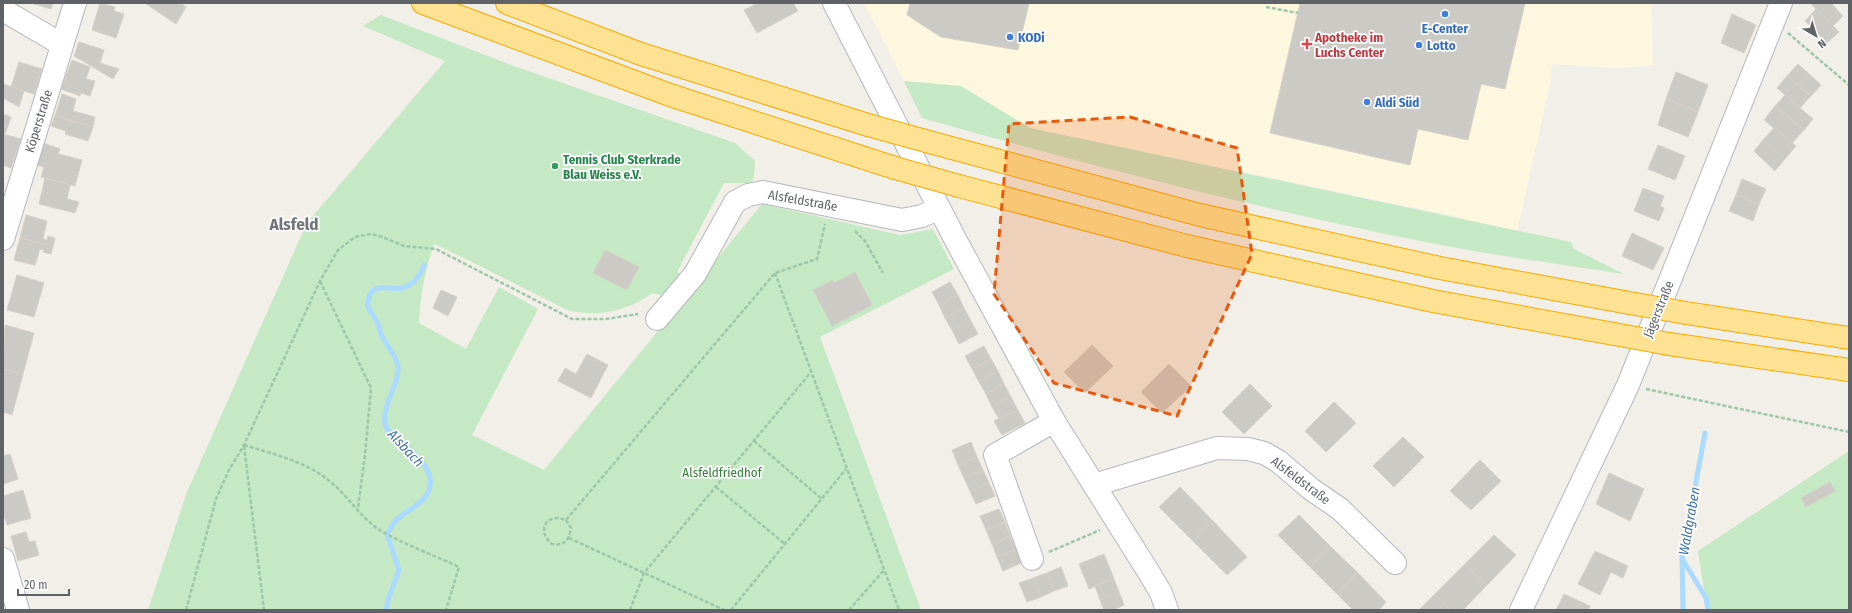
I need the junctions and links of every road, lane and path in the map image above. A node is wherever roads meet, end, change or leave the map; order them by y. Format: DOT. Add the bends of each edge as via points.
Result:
graph roads {
  1 [pos="75,3"];
  2 [pos="423,3"];
  3 [pos="507,3"];
  4 [pos="834,3"];
  5 [pos="1266,6"];
  6 [pos="3,10"];
  7 [pos="1777,12"];
  8 [pos="1298,13"];
  9 [pos="61,44"];
  10 [pos="1849,84"];
  11 [pos="833,205"];
  12 [pos="939,208"];
  13 [pos="851,228"];
  14 [pos="3,239"];
  15 [pos="775,272"];
  16 [pos="882,273"];
  17 [pos="320,281"];
  18 [pos="657,319"];
  19 [pos="1849,338"];
  20 [pos="1849,370"];
  21 [pos="811,372"];
  22 [pos="1628,385"];
  23 [pos="1054,421"];
  24 [pos="1849,432"];
  25 [pos="754,441"];
  26 [pos="244,445"];
  27 [pos="847,469"];
  28 [pos="1094,485"];
  29 [pos="716,487"];
  30 [pos="822,499"];
  31 [pos="358,509"];
  32 [pos="566,520"];
  33 [pos="1118,523"];
  34 [pos="569,538"];
  35 [pos="785,544"];
  36 [pos="3,559"];
  37 [pos="1032,559"];
  38 [pos="1395,563"];
  39 [pos="884,570"];
  40 [pos="644,573"];
  41 [pos="13,604"];
  42 [pos="186,610"];
  43 [pos="264,610"];
  44 [pos="446,610"];
  45 [pos="630,610"];
  46 [pos="724,610"];
  47 [pos="731,610"];
  48 [pos="850,610"];
  49 [pos="899,610"];
  50 [pos="1167,610"];
  51 [pos="1521,610"];
  1 -- 9 [label="street, Köperstraße"];
  2 -- 20 [label="highway, bridge" via="670,95 895,168 1187,246 1440,302 1669,344"];
  3 -- 19 [label="highway, bridge" via="641,54 868,125 1200,215 1440,268 1686,313"];
  4 -- 12 [label="street"];
  5 -- 8 [label="path"];
  6 -- 9 [label="street"];
  7 -- 10 [label="path"];
  7 -- 22 [label="street, Jägerstraße"];
  9 -- 14 [label="street, Köperstraße"];
  11 -- 12 [label="street, Alsfeldstraße" via="902,220 922,216"];
  11 -- 15 [label="path" via="823,233 818,259"];
  11 -- 18 [label="street, Alsfeldstraße" via="763,192 748,195 735,202 695,274"];
  12 -- 23 [label="street"];
  13 -- 16 [label="path" via="865,241"];
  15 -- 21 [label="path"];
  15 -- 32 [label="path"];
  17 -- 18 [label="path" via="338,250 355,237 371,234 404,246 436,249 572,319 606,319 641,314"];
  17 -- 26 [label="path"];
  17 -- 31 [label="path" via="371,388"];
  21 -- 25 [label="path"];
  21 -- 27 [label="path"];
  22 -- 24 [label="path"];
  22 -- 51 [label="street, Jägerstraße"];
  23 -- 28 [label="street"];
  23 -- 37 [label="street" via="995,455"];
  25 -- 29 [label="path"];
  25 -- 30 [label="path"];
  26 -- 31 [label="path" via="285,458 323,476"];
  26 -- 42 [label="path" via="216,499"];
  26 -- 43 [label="path"];
  27 -- 30 [label="path"];
  27 -- 39 [label="path"];
  28 -- 33 [label="street"];
  28 -- 38 [label="street, Alsfeldstraße" via="1217,448 1248,449 1264,453 1340,510"];
  29 -- 35 [label="path"];
  29 -- 40 [label="path"];
  30 -- 35 [label="path"];
  31 -- 44 [label="path" via="366,520 379,530 459,567"];
  32 -- 34 [label="path" via="571,528"];
  32 -- 34 [label="path" via="559,517 551,519 543,530 546,540 552,544 564,543"];
  33 -- 37 [label="path"];
  33 -- 50 [label="street" via="1154,582"];
  34 -- 40 [label="path"];
  35 -- 47 [label="path"];
  36 -- 41 [label="street"];
  39 -- 48 [label="path"];
  39 -- 49 [label="path"];
  40 -- 45 [label="path"];
  40 -- 46 [label="path"];
}
